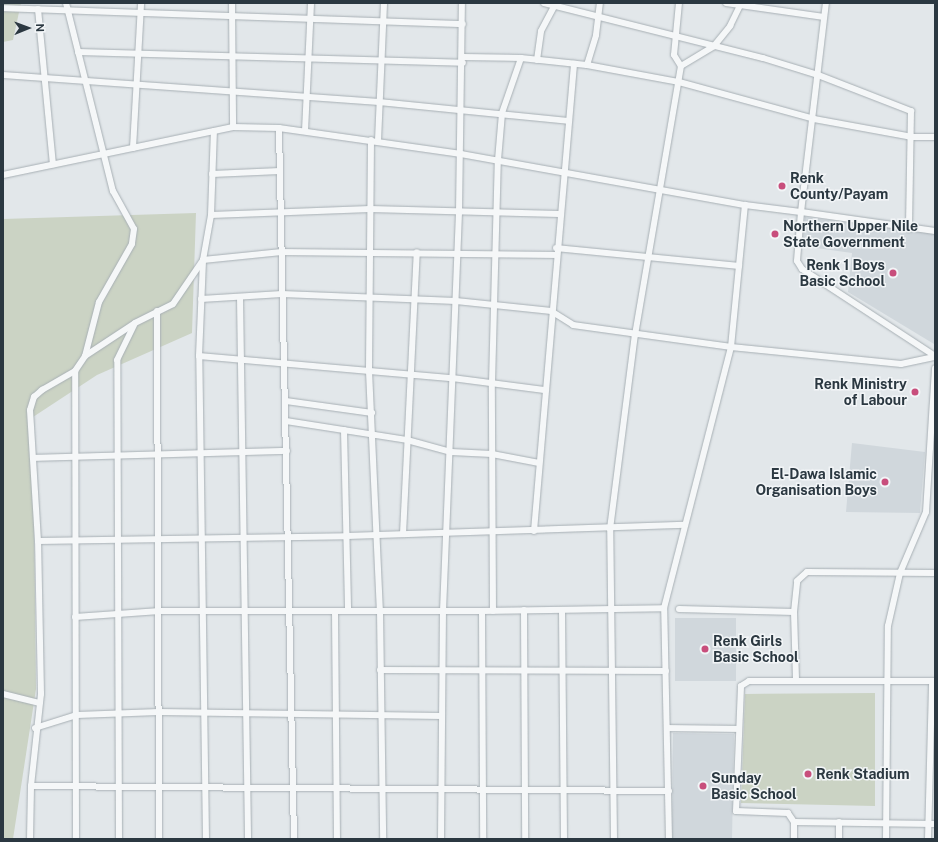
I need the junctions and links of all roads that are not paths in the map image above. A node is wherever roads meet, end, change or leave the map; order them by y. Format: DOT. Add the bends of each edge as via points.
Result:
graph roads {
  1 [pos="66,3"];
  2 [pos="141,3"];
  3 [pos="232,3"];
  4 [pos="311,3"];
  5 [pos="384,3"];
  6 [pos="462,3"];
  7 [pos="544,3"];
  8 [pos="600,3"];
  9 [pos="679,3"];
  10 [pos="726,3"];
  11 [pos="826,3"];
  12 [pos="741,4"];
  13 [pos="555,5"];
  14 [pos="3,8"];
  15 [pos="38,9"];
  16 [pos="68,10"];
  17 [pos="141,13"];
  18 [pos="598,15"];
  19 [pos="232,16"];
  20 [pos="824,17"];
  21 [pos="310,19"];
  22 [pos="384,22"];
  23 [pos="463,24"];
  24 [pos="676,36"];
  25 [pos="714,46"];
  26 [pos="139,51"];
  27 [pos="78,52"];
  28 [pos="232,56"];
  29 [pos="308,56"];
  30 [pos="520,58"];
  31 [pos="382,60"];
  32 [pos="463,60"];
  33 [pos="537,60"];
  34 [pos="574,64"];
  35 [pos="587,65"];
  36 [pos="681,66"];
  37 [pos="3,75"];
  38 [pos="818,75"];
  39 [pos="44,78"];
  40 [pos="85,81"];
  41 [pos="679,82"];
  42 [pos="137,85"];
  43 [pos="232,92"];
  44 [pos="307,97"];
  45 [pos="380,102"];
  46 [pos="462,109"];
  47 [pos="502,113"];
  48 [pos="814,120"];
  49 [pos="568,121"];
  50 [pos="233,128"];
  51 [pos="279,128"];
  52 [pos="214,131"];
  53 [pos="305,132"];
  54 [pos="912,137"];
  55 [pos="935,137"];
  56 [pos="374,140"];
  57 [pos="134,148"];
  58 [pos="102,154"];
  59 [pos="461,154"];
  60 [pos="498,160"];
  61 [pos="53,164"];
  62 [pos="280,171"];
  63 [pos="562,173"];
  64 [pos="3,174"];
  65 [pos="212,174"];
  66 [pos="659,190"];
  67 [pos="746,205"];
  68 [pos="370,209"];
  69 [pos="281,211"];
  70 [pos="459,212"];
  71 [pos="496,212"];
  72 [pos="801,212"];
  73 [pos="559,214"];
  74 [pos="211,215"];
  75 [pos="909,229"];
  76 [pos="935,232"];
  77 [pos="556,248"];
  78 [pos="282,252"];
  79 [pos="370,252"];
  80 [pos="417,252"];
  81 [pos="458,252"];
  82 [pos="494,253"];
  83 [pos="556,255"];
  84 [pos="648,256"];
  85 [pos="203,260"];
  86 [pos="740,266"];
  87 [pos="282,294"];
  88 [pos="370,296"];
  89 [pos="240,297"];
  90 [pos="201,299"];
  91 [pos="414,299"];
  92 [pos="456,301"];
  93 [pos="494,304"];
  94 [pos="157,311"];
  95 [pos="551,311"];
  96 [pos="135,323"];
  97 [pos="635,334"];
  98 [pos="731,347"];
  99 [pos="85,356"];
  100 [pos="199,356"];
  101 [pos="935,357"];
  102 [pos="241,360"];
  103 [pos="284,363"];
  104 [pos="935,368"];
  105 [pos="75,371"];
  106 [pos="369,371"];
  107 [pos="412,375"];
  108 [pos="452,378"];
  109 [pos="492,383"];
  110 [pos="544,390"];
  111 [pos="286,401"];
  112 [pos="372,414"];
  113 [pos="286,421"];
  114 [pos="344,430"];
  115 [pos="373,435"];
  116 [pos="407,440"];
  117 [pos="287,451"];
  118 [pos="244,452"];
  119 [pos="451,452"];
  120 [pos="202,453"];
  121 [pos="492,454"];
  122 [pos="118,455"];
  123 [pos="159,455"];
  124 [pos="76,457"];
  125 [pos="33,458"];
  126 [pos="539,463"];
  127 [pos="685,525"];
  128 [pos="610,529"];
  129 [pos="492,531"];
  130 [pos="534,531"];
  131 [pos="445,533"];
  132 [pos="403,534"];
  133 [pos="377,535"];
  134 [pos="347,536"];
  135 [pos="246,538"];
  136 [pos="289,538"];
  137 [pos="204,539"];
  138 [pos="160,540"];
  139 [pos="38,541"];
  140 [pos="77,541"];
  141 [pos="116,541"];
  142 [pos="900,573"];
  143 [pos="935,573"];
  144 [pos="664,608"];
  145 [pos="679,609"];
  146 [pos="524,610"];
  147 [pos="562,610"];
  148 [pos="613,610"];
  149 [pos="160,611"];
  150 [pos="204,611"];
  151 [pos="290,611"];
  152 [pos="335,611"];
  153 [pos="348,611"];
  154 [pos="380,611"];
  155 [pos="443,611"];
  156 [pos="482,611"];
  157 [pos="493,611"];
  158 [pos="247,612"];
  159 [pos="794,612"];
  160 [pos="117,615"];
  161 [pos="75,617"];
  162 [pos="442,668"];
  163 [pos="482,669"];
  164 [pos="380,670"];
  165 [pos="524,670"];
  166 [pos="563,670"];
  167 [pos="613,671"];
  168 [pos="666,671"];
  169 [pos="796,680"];
  170 [pos="887,681"];
  171 [pos="933,681"];
  172 [pos="3,694"];
  173 [pos="39,703"];
  174 [pos="158,712"];
  175 [pos="205,714"];
  176 [pos="381,714"];
  177 [pos="77,715"];
  178 [pos="120,715"];
  179 [pos="247,715"];
  180 [pos="293,715"];
  181 [pos="336,715"];
  182 [pos="442,716"];
  183 [pos="36,728"];
  184 [pos="668,728"];
  185 [pos="738,729"];
  186 [pos="932,753"];
  187 [pos="159,785"];
  188 [pos="31,786"];
  189 [pos="78,786"];
  190 [pos="206,787"];
  191 [pos="248,787"];
  192 [pos="293,787"];
  193 [pos="120,788"];
  194 [pos="336,788"];
  195 [pos="383,788"];
  196 [pos="482,788"];
  197 [pos="525,788"];
  198 [pos="564,788"];
  199 [pos="440,789"];
  200 [pos="614,789"];
  201 [pos="669,791"];
  202 [pos="794,822"];
  203 [pos="839,822"];
  204 [pos="885,823"];
  205 [pos="932,824"];
  206 [pos="30,839"];
  207 [pos="76,839"];
  208 [pos="119,839"];
  209 [pos="159,839"];
  210 [pos="206,839"];
  211 [pos="248,839"];
  212 [pos="294,839"];
  213 [pos="337,839"];
  214 [pos="383,839"];
  215 [pos="441,839"];
  216 [pos="483,839"];
  217 [pos="525,839"];
  218 [pos="564,839"];
  219 [pos="614,839"];
  220 [pos="669,839"];
  221 [pos="794,839"];
  222 [pos="839,839"];
  223 [pos="886,839"];
  224 [pos="928,839"];
  1 -- 16 [label="street"];
  2 -- 17 [label="street"];
  3 -- 19 [label="street"];
  4 -- 21 [label="street"];
  5 -- 22 [label="street"];
  6 -- 23 [label="street"];
  7 -- 13 [label="street"];
  8 -- 18 [label="street"];
  9 -- 24 [label="street"];
  10 -- 12 [label="street"];
  11 -- 20 [label="street"];
  12 -- 20 [label="street"];
  12 -- 25 [label="street" via="730,26"];
  13 -- 18 [label="street"];
  13 -- 33 [label="street" via="541,31"];
  14 -- 15 [label="street"];
  15 -- 16 [label="street"];
  15 -- 39 [label="street"];
  16 -- 17 [label="street"];
  16 -- 27 [label="street"];
  17 -- 19 [label="street"];
  17 -- 26 [label="street"];
  18 -- 24 [label="street"];
  18 -- 35 [label="street"];
  19 -- 21 [label="street"];
  19 -- 28 [label="street"];
  20 -- 38 [label="street"];
  21 -- 22 [label="street"];
  21 -- 29 [label="street"];
  22 -- 23 [label="street"];
  22 -- 31 [label="street"];
  23 -- 32 [label="street"];
  24 -- 25 [label="street"];
  24 -- 36 [label="street" via="674,55"];
  25 -- 36 [label="street"];
  25 -- 38 [label="street"];
  26 -- 27 [label="street"];
  26 -- 28 [label="street"];
  26 -- 42 [label="street"];
  27 -- 40 [label="street"];
  28 -- 29 [label="street"];
  28 -- 43 [label="street"];
  29 -- 31 [label="street"];
  29 -- 44 [label="street"];
  30 -- 32 [label="street"];
  30 -- 33 [label="street"];
  30 -- 47 [label="street"];
  31 -- 32 [label="street"];
  31 -- 45 [label="street"];
  32 -- 46 [label="street"];
  33 -- 34 [label="street"];
  34 -- 35 [label="street"];
  34 -- 49 [label="street"];
  35 -- 41 [label="street"];
  36 -- 41 [label="street"];
  37 -- 39 [label="street"];
  38 -- 48 [label="street"];
  38 -- 54 [label="street" via="911,111"];
  39 -- 40 [label="street"];
  39 -- 61 [label="street"];
  40 -- 42 [label="street"];
  40 -- 58 [label="street"];
  41 -- 48 [label="street"];
  41 -- 66 [label="street"];
  42 -- 43 [label="street"];
  42 -- 57 [label="street"];
  43 -- 44 [label="street"];
  43 -- 50 [label="street"];
  44 -- 45 [label="street"];
  44 -- 53 [label="street"];
  45 -- 46 [label="street"];
  45 -- 56 [label="street"];
  46 -- 47 [label="street"];
  46 -- 59 [label="street"];
  47 -- 49 [label="street"];
  47 -- 60 [label="street"];
  48 -- 54 [label="street"];
  48 -- 72 [label="street"];
  49 -- 63 [label="street"];
  50 -- 51 [label="street"];
  50 -- 52 [label="street"];
  51 -- 53 [label="street"];
  51 -- 62 [label="street"];
  52 -- 57 [label="street"];
  52 -- 65 [label="street"];
  53 -- 56 [label="street"];
  54 -- 55 [label="street"];
  54 -- 75 [label="street"];
  56 -- 59 [label="street"];
  56 -- 68 [label="street"];
  57 -- 58 [label="street"];
  58 -- 61 [label="street"];
  58 -- 99 [label="street" via="113,190 134,228 132,244 114,280 104,290"];
  59 -- 60 [label="street"];
  59 -- 70 [label="street"];
  60 -- 63 [label="street"];
  60 -- 71 [label="street"];
  61 -- 64 [label="street"];
  62 -- 65 [label="street"];
  62 -- 69 [label="street"];
  63 -- 66 [label="street"];
  63 -- 73 [label="street"];
  65 -- 74 [label="street"];
  66 -- 67 [label="street"];
  66 -- 84 [label="street"];
  67 -- 72 [label="street"];
  67 -- 86 [label="street"];
  68 -- 69 [label="street"];
  68 -- 70 [label="street"];
  68 -- 79 [label="street"];
  69 -- 74 [label="street"];
  69 -- 78 [label="street"];
  70 -- 71 [label="street"];
  70 -- 81 [label="street"];
  71 -- 73 [label="street"];
  71 -- 82 [label="street"];
  72 -- 75 [label="street"];
  72 -- 101 [label="street" via="799,266"];
  73 -- 77 [label="street"];
  74 -- 85 [label="street"];
  75 -- 76 [label="street"];
  77 -- 83 [label="street"];
  77 -- 84 [label="street"];
  78 -- 79 [label="street"];
  78 -- 85 [label="street"];
  78 -- 87 [label="street"];
  79 -- 80 [label="street"];
  79 -- 88 [label="street"];
  80 -- 81 [label="street"];
  80 -- 91 [label="street"];
  81 -- 82 [label="street"];
  81 -- 92 [label="street"];
  82 -- 83 [label="street"];
  82 -- 93 [label="street"];
  83 -- 95 [label="street"];
  84 -- 86 [label="street"];
  84 -- 97 [label="street"];
  85 -- 90 [label="street"];
  85 -- 94 [label="street" via="173,304"];
  86 -- 98 [label="street"];
  87 -- 88 [label="street"];
  87 -- 89 [label="street"];
  87 -- 103 [label="street"];
  88 -- 91 [label="street"];
  88 -- 106 [label="street"];
  89 -- 90 [label="street"];
  89 -- 102 [label="street"];
  90 -- 100 [label="street"];
  91 -- 92 [label="street"];
  91 -- 107 [label="street"];
  92 -- 93 [label="street"];
  92 -- 108 [label="street"];
  93 -- 95 [label="street"];
  93 -- 109 [label="street"];
  94 -- 96 [label="street"];
  94 -- 123 [label="street"];
  95 -- 97 [label="street" via="573,325"];
  95 -- 110 [label="street"];
  96 -- 99 [label="street"];
  96 -- 122 [label="street" via="116,360"];
  97 -- 98 [label="street"];
  97 -- 128 [label="street"];
  98 -- 101 [label="street" via="902,364"];
  98 -- 127 [label="street"];
  99 -- 105 [label="street"];
  100 -- 102 [label="street"];
  100 -- 120 [label="street"];
  102 -- 103 [label="street"];
  102 -- 118 [label="street"];
  103 -- 106 [label="street"];
  103 -- 111 [label="street"];
  104 -- 142 [label="street" via="926,512"];
  105 -- 124 [label="street"];
  105 -- 125 [label="street" via="34,397 30,410"];
  106 -- 107 [label="street"];
  106 -- 112 [label="street"];
  107 -- 108 [label="street"];
  107 -- 116 [label="street"];
  108 -- 109 [label="street"];
  108 -- 119 [label="street"];
  109 -- 110 [label="street"];
  109 -- 121 [label="street"];
  110 -- 126 [label="street"];
  111 -- 112 [label="street"];
  111 -- 113 [label="street"];
  112 -- 115 [label="street"];
  113 -- 114 [label="street"];
  113 -- 117 [label="street"];
  114 -- 115 [label="street"];
  114 -- 134 [label="street"];
  115 -- 116 [label="street"];
  115 -- 133 [label="street"];
  116 -- 119 [label="street"];
  116 -- 132 [label="street"];
  117 -- 118 [label="street"];
  117 -- 136 [label="street"];
  118 -- 120 [label="street"];
  118 -- 135 [label="street"];
  119 -- 121 [label="street"];
  119 -- 131 [label="street"];
  120 -- 123 [label="street"];
  120 -- 137 [label="street"];
  121 -- 126 [label="street"];
  121 -- 129 [label="street"];
  122 -- 123 [label="street"];
  122 -- 124 [label="street"];
  122 -- 141 [label="street"];
  123 -- 138 [label="street"];
  124 -- 125 [label="street"];
  124 -- 140 [label="street"];
  125 -- 139 [label="street"];
  126 -- 130 [label="street"];
  127 -- 128 [label="street"];
  127 -- 144 [label="street"];
  128 -- 130 [label="street"];
  128 -- 148 [label="street"];
  129 -- 130 [label="street"];
  129 -- 131 [label="street"];
  129 -- 157 [label="street"];
  131 -- 132 [label="street"];
  131 -- 155 [label="street"];
  132 -- 133 [label="street"];
  133 -- 134 [label="street"];
  133 -- 154 [label="street"];
  134 -- 136 [label="street"];
  134 -- 153 [label="street"];
  135 -- 136 [label="street"];
  135 -- 137 [label="street"];
  135 -- 158 [label="street"];
  136 -- 151 [label="street"];
  137 -- 138 [label="street"];
  137 -- 150 [label="street"];
  138 -- 141 [label="street"];
  138 -- 149 [label="street"];
  139 -- 140 [label="street"];
  139 -- 173 [label="street"];
  140 -- 141 [label="street"];
  140 -- 161 [label="street"];
  141 -- 160 [label="street"];
  142 -- 143 [label="street"];
  142 -- 159 [label="street" via="807,572 797,581"];
  142 -- 170 [label="street" via="888,626"];
  144 -- 148 [label="street"];
  144 -- 168 [label="street"];
  145 -- 159 [label="street"];
  146 -- 147 [label="street"];
  146 -- 157 [label="street"];
  146 -- 165 [label="street"];
  147 -- 148 [label="street"];
  147 -- 166 [label="street"];
  148 -- 167 [label="street"];
  149 -- 150 [label="street"];
  149 -- 160 [label="street"];
  149 -- 174 [label="street"];
  150 -- 158 [label="street"];
  150 -- 175 [label="street"];
  151 -- 152 [label="street"];
  151 -- 158 [label="street"];
  151 -- 180 [label="street"];
  152 -- 153 [label="street"];
  152 -- 181 [label="street"];
  153 -- 154 [label="street"];
  154 -- 155 [label="street"];
  154 -- 164 [label="street"];
  155 -- 156 [label="street"];
  155 -- 162 [label="street"];
  156 -- 157 [label="street"];
  156 -- 163 [label="street"];
  158 -- 179 [label="street"];
  159 -- 169 [label="street"];
  160 -- 161 [label="street"];
  160 -- 178 [label="street"];
  161 -- 177 [label="street"];
  162 -- 163 [label="street"];
  162 -- 164 [label="street"];
  162 -- 182 [label="street"];
  163 -- 165 [label="street"];
  163 -- 196 [label="street"];
  164 -- 176 [label="street"];
  165 -- 166 [label="street"];
  165 -- 197 [label="street"];
  166 -- 167 [label="street"];
  166 -- 198 [label="street"];
  167 -- 168 [label="street"];
  167 -- 200 [label="street"];
  168 -- 184 [label="street"];
  169 -- 170 [label="street"];
  169 -- 185 [label="street" via="745,683 741,686"];
  170 -- 171 [label="street"];
  170 -- 204 [label="street"];
  171 -- 186 [label="street"];
  172 -- 173 [label="street"];
  173 -- 183 [label="street"];
  174 -- 175 [label="street"];
  174 -- 178 [label="street"];
  174 -- 187 [label="street"];
  175 -- 179 [label="street"];
  175 -- 190 [label="street"];
  176 -- 181 [label="street"];
  176 -- 182 [label="street"];
  176 -- 195 [label="street"];
  177 -- 178 [label="street"];
  177 -- 183 [label="street"];
  177 -- 189 [label="street"];
  178 -- 193 [label="street"];
  179 -- 180 [label="street"];
  179 -- 191 [label="street"];
  180 -- 181 [label="street"];
  180 -- 192 [label="street"];
  181 -- 194 [label="street"];
  182 -- 199 [label="street"];
  183 -- 188 [label="street"];
  184 -- 185 [label="street"];
  184 -- 201 [label="street"];
  185 -- 202 [label="street" via="736,811 788,813"];
  186 -- 205 [label="street"];
  187 -- 190 [label="street"];
  187 -- 193 [label="street"];
  187 -- 209 [label="street"];
  188 -- 189 [label="street"];
  188 -- 206 [label="street"];
  189 -- 193 [label="street"];
  189 -- 207 [label="street"];
  190 -- 191 [label="street"];
  190 -- 210 [label="street"];
  191 -- 192 [label="street"];
  191 -- 211 [label="street"];
  192 -- 194 [label="street"];
  192 -- 212 [label="street"];
  193 -- 208 [label="street"];
  194 -- 195 [label="street"];
  194 -- 213 [label="street"];
  195 -- 199 [label="street"];
  195 -- 214 [label="street"];
  196 -- 197 [label="street"];
  196 -- 199 [label="street"];
  196 -- 216 [label="street"];
  197 -- 198 [label="street"];
  197 -- 217 [label="street"];
  198 -- 200 [label="street"];
  198 -- 218 [label="street"];
  199 -- 215 [label="street"];
  200 -- 201 [label="street"];
  200 -- 219 [label="street"];
  201 -- 220 [label="street"];
  202 -- 203 [label="street"];
  202 -- 221 [label="street"];
  203 -- 204 [label="street"];
  203 -- 222 [label="street"];
  204 -- 205 [label="street"];
  204 -- 223 [label="street"];
  205 -- 224 [label="street"];
}
